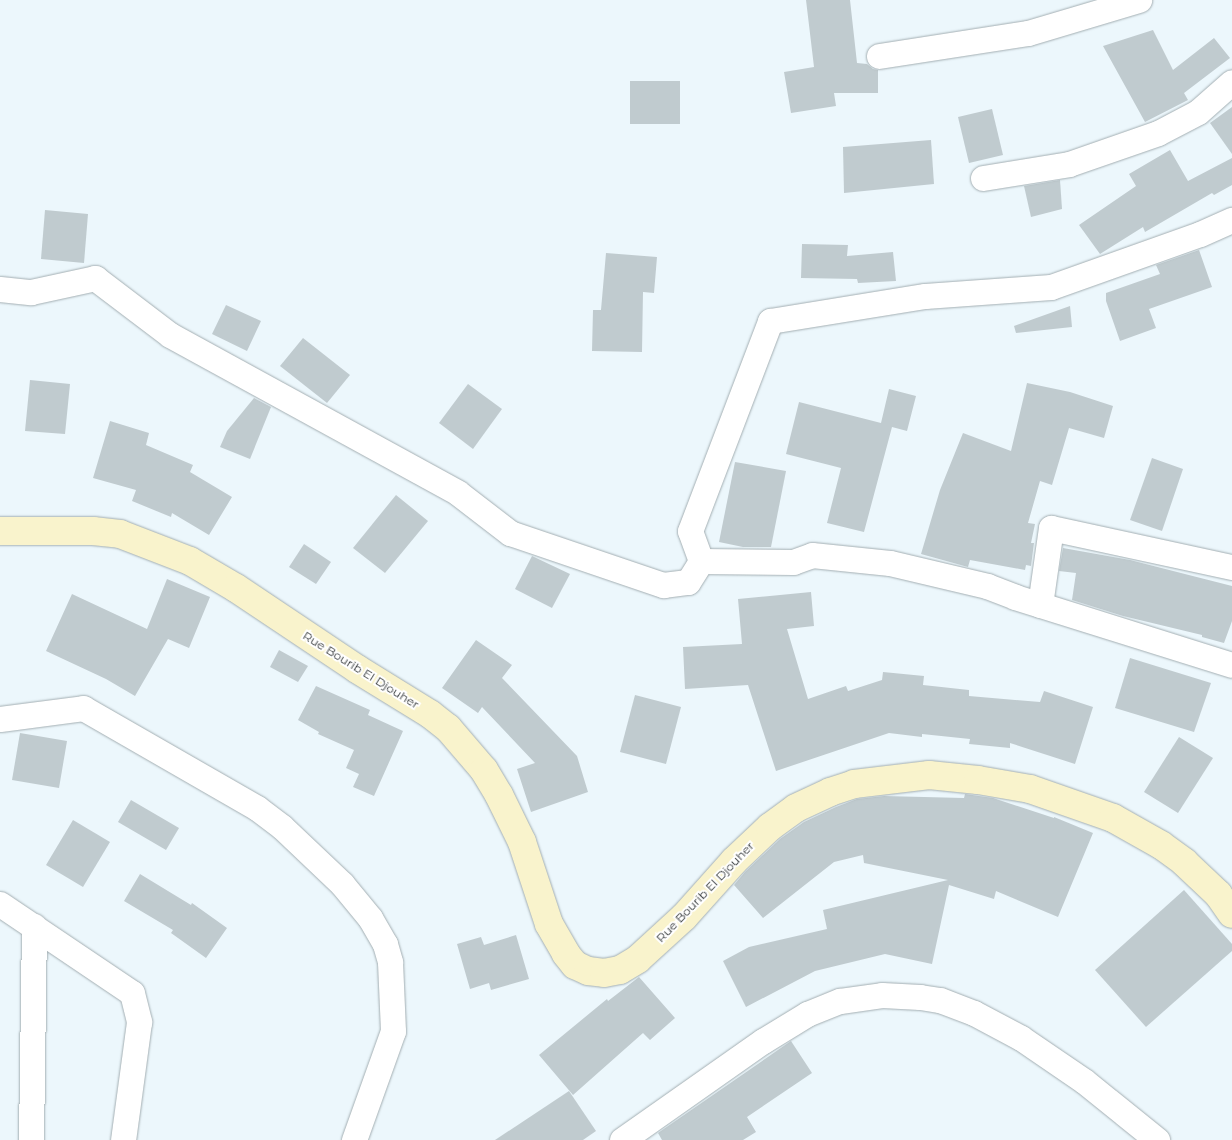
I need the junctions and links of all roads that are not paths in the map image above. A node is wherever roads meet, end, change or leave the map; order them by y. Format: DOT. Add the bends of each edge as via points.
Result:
graph roads {
  1 [pos="1139,0"];
  2 [pos="879,56"];
  3 [pos="1232,82"];
  4 [pos="984,178"];
  5 [pos="1232,220"];
  6 [pos="0,289"];
  7 [pos="0,531"];
  8 [pos="701,561"];
  9 [pos="1232,567"];
  10 [pos="1040,605"];
  11 [pos="1232,665"];
  12 [pos="0,719"];
  13 [pos="0,904"];
  14 [pos="1232,914"];
  15 [pos="34,926"];
  16 [pos="31,1140"];
  17 [pos="124,1140"];
  18 [pos="354,1140"];
  19 [pos="622,1140"];
  20 [pos="1157,1140"];
  1 -- 2 [label="street" via="1028,33"];
  3 -- 4 [label="street" via="1198,112 1158,133 1069,164"];
  5 -- 8 [label="street" via="1051,287 925,296 770,321 690,531"];
  6 -- 8 [label="street" via="31,292 95,278 170,335 458,493 510,533 663,585 688,582"];
  7 -- 14 [label="main road, Rue Bourib El Djouher" via="120,534 190,561 430,714 448,728 484,770 522,842 549,924 575,965 588,971 620,970 638,959 684,917 734,861 796,808 854,784 929,775 1030,789 1113,818 1184,862 1218,894"];
  8 -- 10 [label="street" via="793,562 812,555 890,563 987,586"];
  9 -- 10 [label="street" via="1051,528"];
  10 -- 11 [label="street"];
  12 -- 18 [label="street" via="83,708 257,808 342,884 370,918 385,944 390,962 393,1031"];
  13 -- 15 [label="street"];
  15 -- 16 [label="street"];
  15 -- 17 [label="street" via="132,993 138,1022"];
  19 -- 20 [label="street" via="807,1014 840,1001 882,995 940,1000 974,1013 1021,1038 1084,1081"];
}
